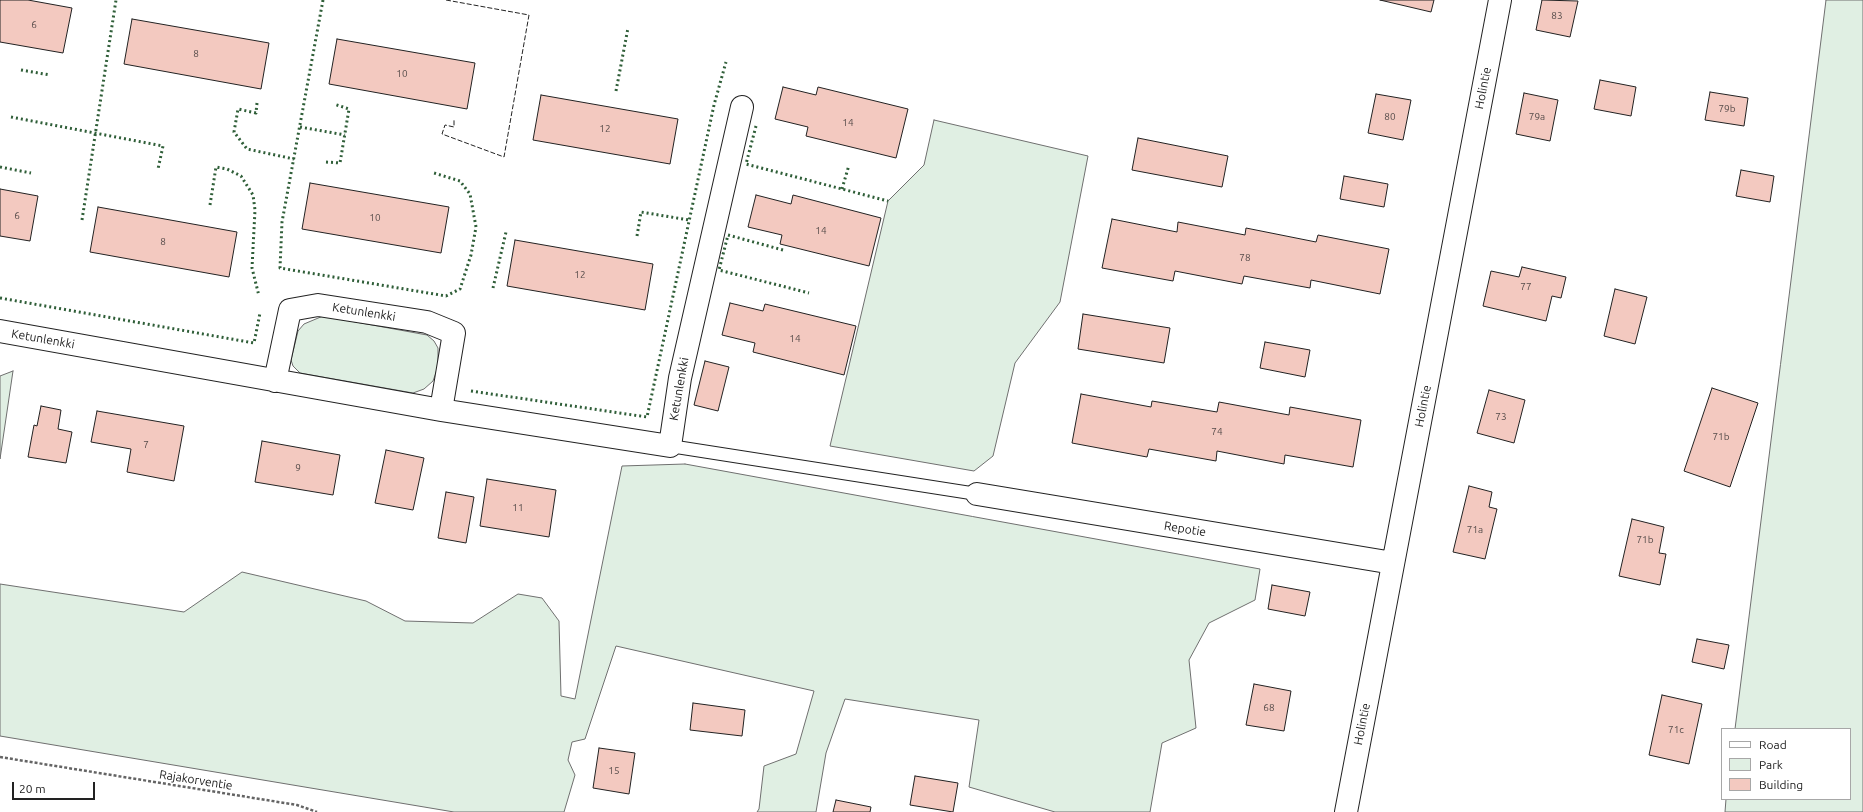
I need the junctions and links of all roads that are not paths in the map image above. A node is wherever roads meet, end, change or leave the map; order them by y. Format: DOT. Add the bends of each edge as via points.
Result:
graph roads {
  1 [pos="1500,0"];
  2 [pos="742,107"];
  3 [pos="0,331"];
  4 [pos="275,381"];
  5 [pos="441,410"];
  6 [pos="670,446"];
  7 [pos="977,494"];
  8 [pos="1393,564"];
  9 [pos="1346,812"];
  1 -- 8 [label="street, Holintie"];
  2 -- 6 [label="street, Ketunlenkki" via="680,378"];
  3 -- 4 [label="street, Ketunlenkki"];
  4 -- 5 [label="street, Ketunlenkki"];
  4 -- 5 [label="street, Ketunlenkki" via="290,310 318,305 427,322 454,333"];
  5 -- 6 [label="street, Ketunlenkki"];
  6 -- 7 [label="lane"];
  7 -- 8 [label="street, Repotie"];
  8 -- 9 [label="street, Holintie"];
}
